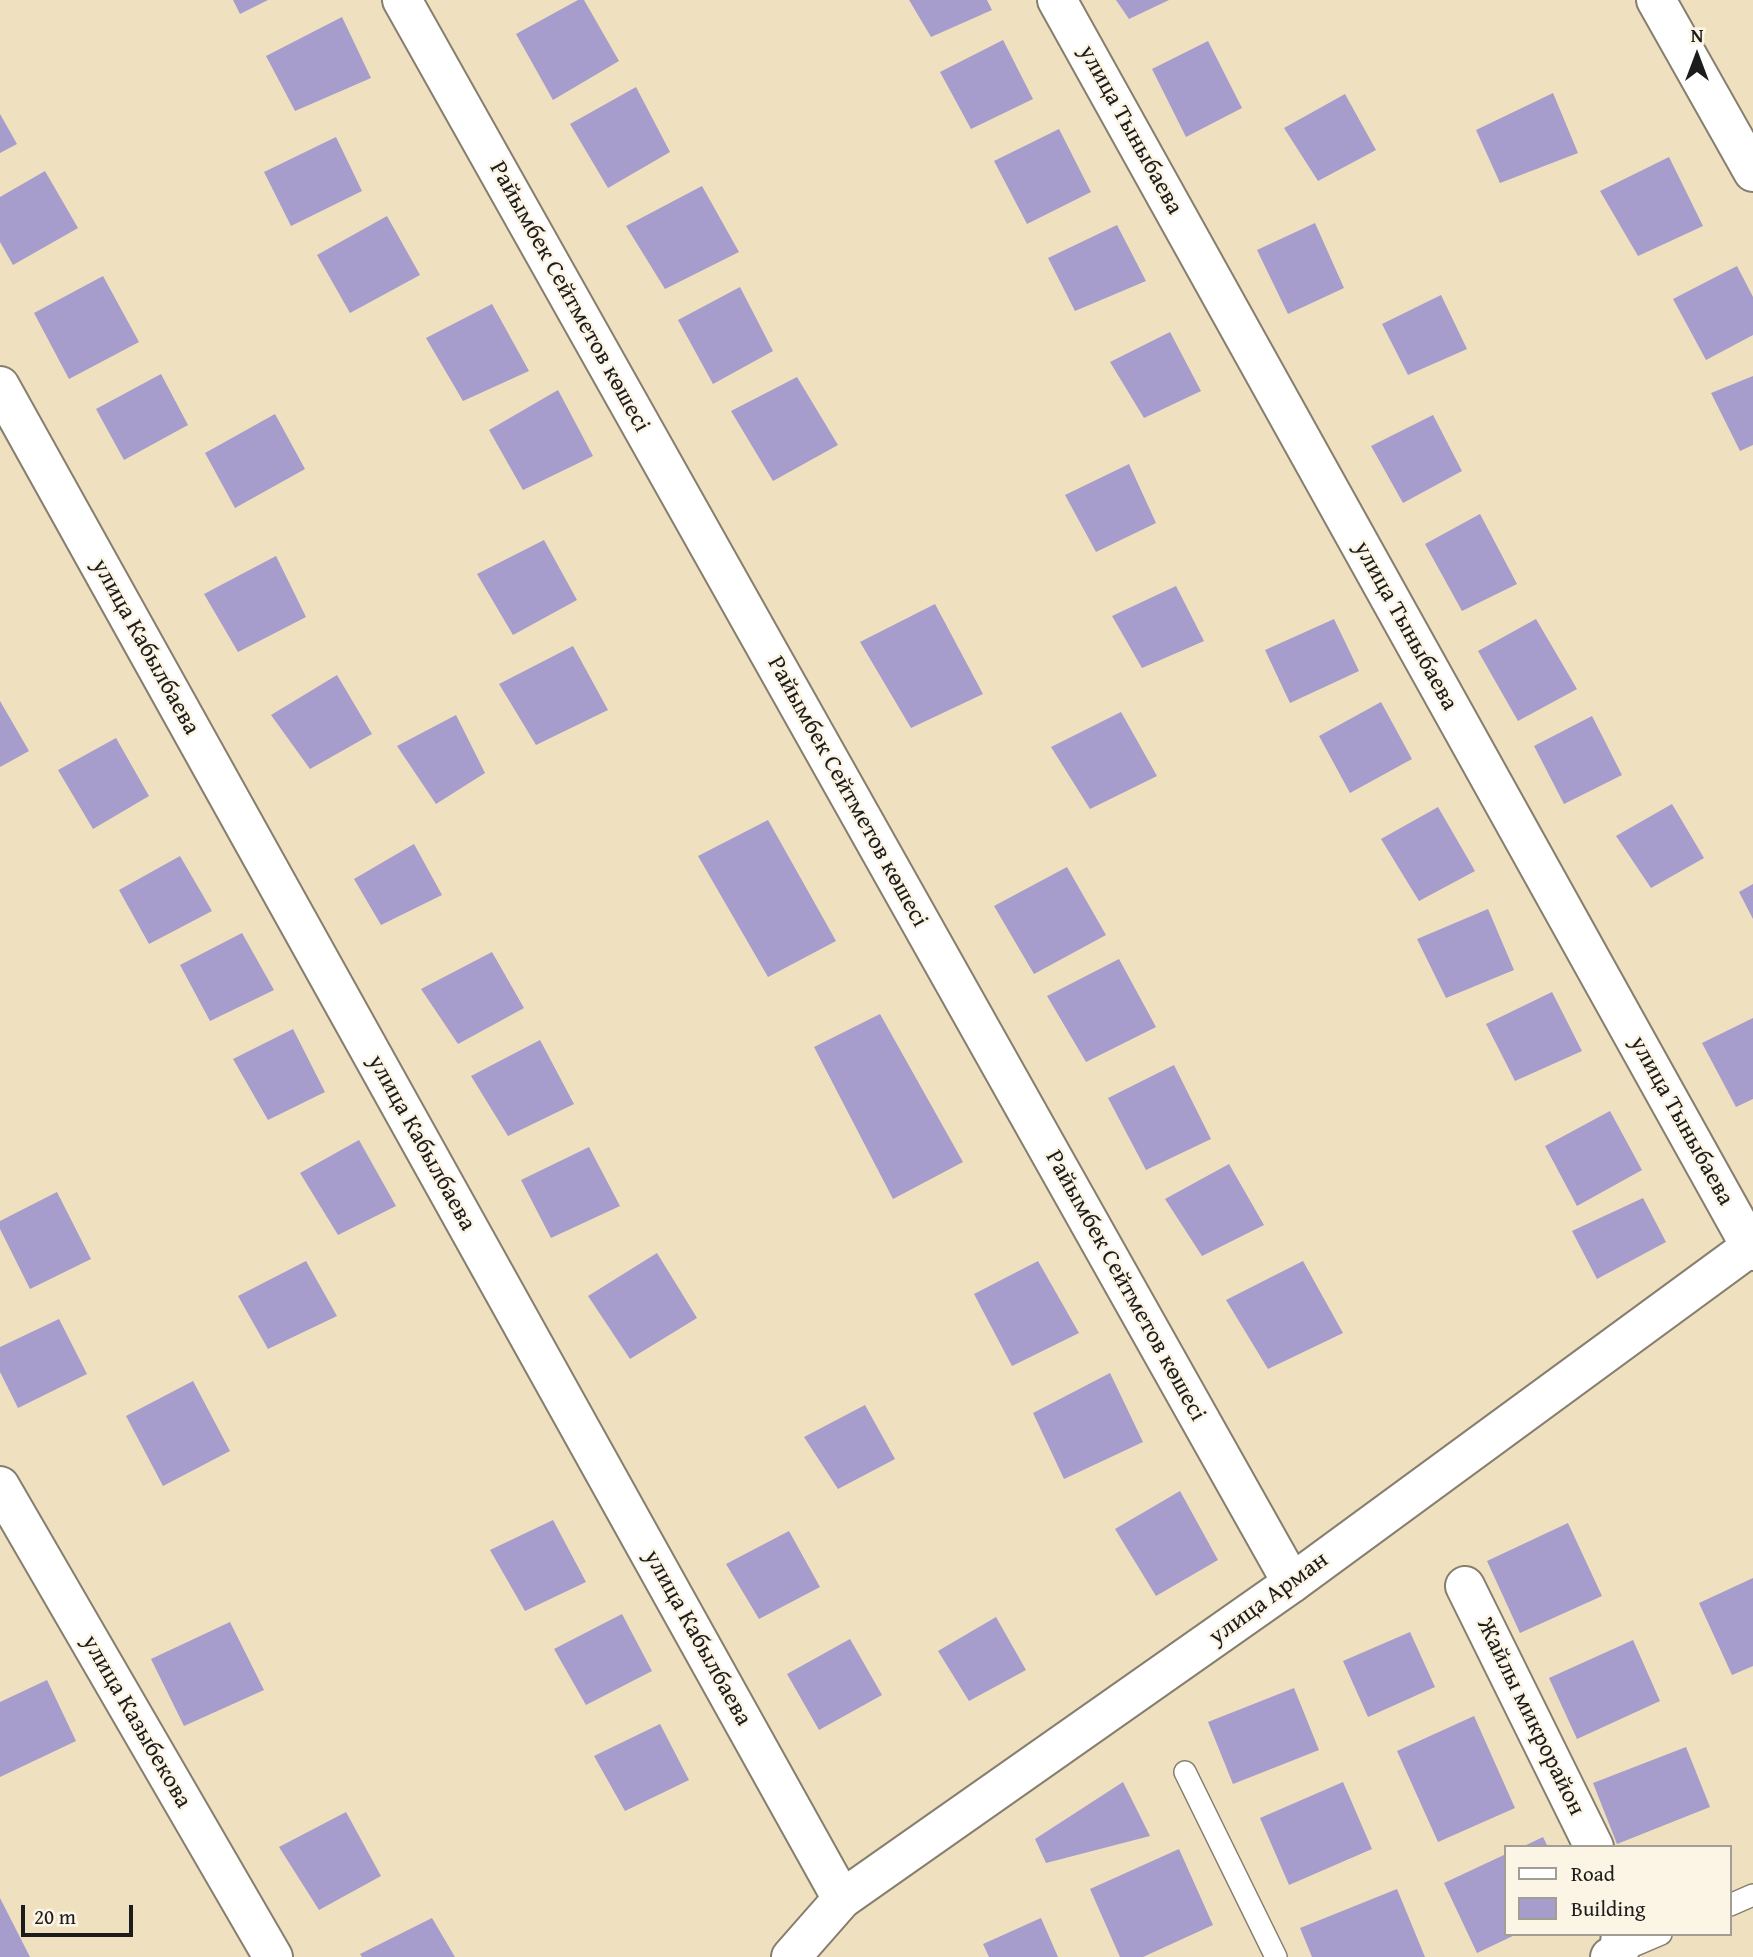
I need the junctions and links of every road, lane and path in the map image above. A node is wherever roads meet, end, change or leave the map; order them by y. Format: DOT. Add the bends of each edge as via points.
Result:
graph roads {
  1 [pos="402,0"];
  2 [pos="1057,0"];
  3 [pos="1656,0"];
  4 [pos="1753,172"];
  5 [pos="0,386"];
  6 [pos="1752,1248"];
  7 [pos="0,1486"];
  8 [pos="1292,1583"];
  9 [pos="1465,1586"];
  10 [pos="1185,1772"];
  11 [pos="1593,1845"];
  12 [pos="1753,1895"];
  13 [pos="842,1899"];
  14 [pos="1732,1904"];
  15 [pos="1655,1936"];
  16 [pos="1617,1948"];
  17 [pos="272,1957"];
  18 [pos="791,1957"];
  19 [pos="1276,1957"];
  1 -- 8 [label="street, Райымбек Сейтметов көшесі"];
  2 -- 6 [label="street, улица Тыныбаева"];
  3 -- 4 [label="street"];
  5 -- 13 [label="street, улица Кабылбаева"];
  6 -- 8 [label="street, улица Арман"];
  7 -- 17 [label="street, улица Казыбекова"];
  8 -- 13 [label="street, улица Арман"];
  9 -- 11 [label="street, Жайлы микрорайон"];
  10 -- 19 [label="lane"];
  12 -- 14 [label="lane"];
  13 -- 18 [label="street, улица Арман"];
  15 -- 16 [label="lane"];
}
